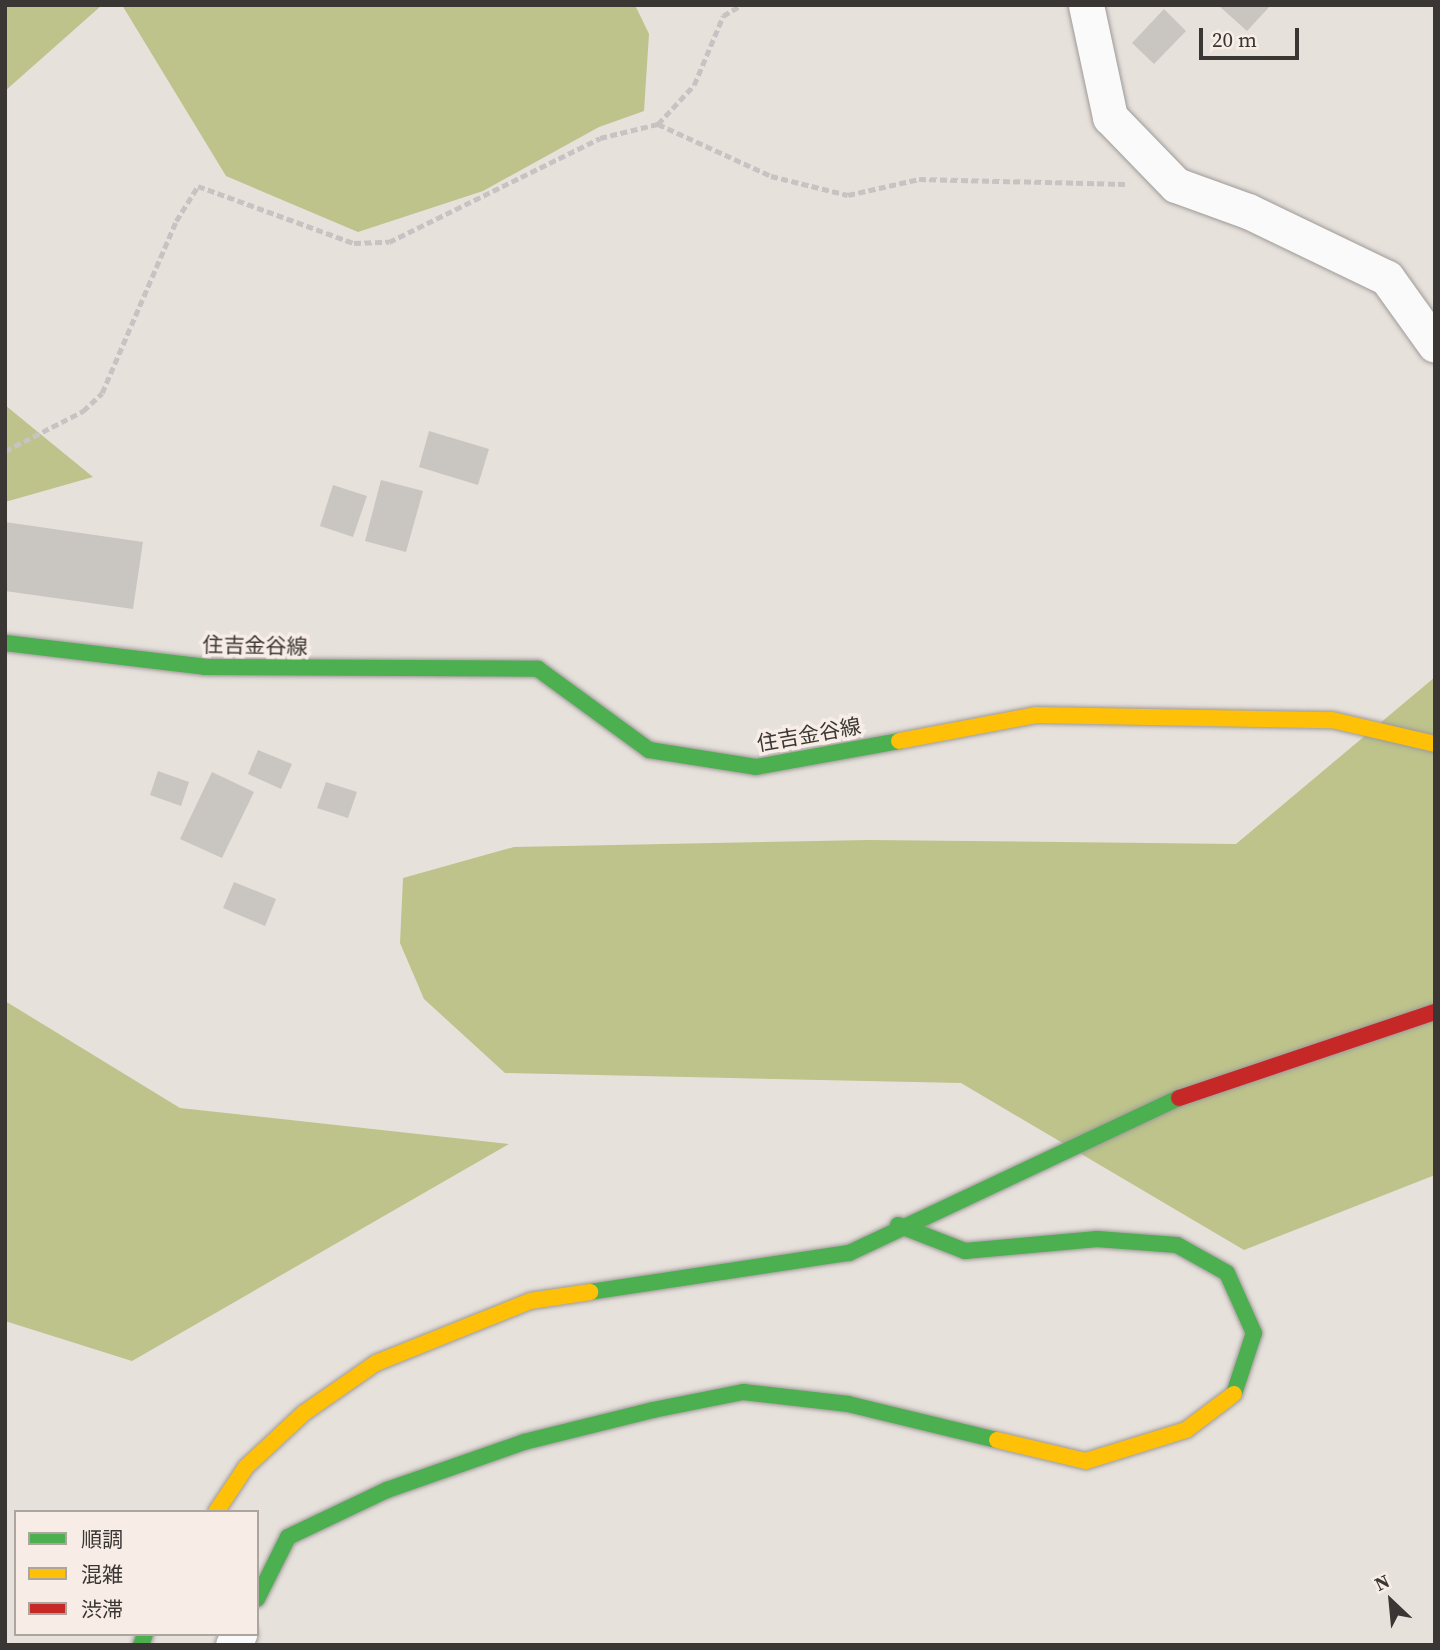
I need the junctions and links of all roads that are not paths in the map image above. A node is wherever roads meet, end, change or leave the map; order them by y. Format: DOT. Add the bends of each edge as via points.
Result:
graph roads {
  1 [pos="1086,5"];
  2 [pos="1435,345"];
  3 [pos="5,643"];
  4 [pos="1435,744"];
  5 [pos="1435,1013"];
  6 [pos="898,1225"];
  7 [pos="217,1510"];
  8 [pos="259,1595"];
  1 -- 2 [label="street" via="1110,117 1176,185 1248,211 1387,278"];
  3 -- 4 [label="street, 住吉金谷線" via="205,667 538,669 649,750 756,767 1036,715 1332,720"];
  5 -- 6 [label="street" via="1354,1034 1136,1114"];
  6 -- 7 [label="street" via="849,1252 530,1301 376,1363 304,1413 246,1467"];
  6 -- 8 [label="street" via="965,1251 1097,1239 1177,1245 1227,1273 1254,1334 1240,1389 1186,1430 1086,1461 848,1404 743,1392 653,1410 524,1442 387,1490 288,1537"];
}
